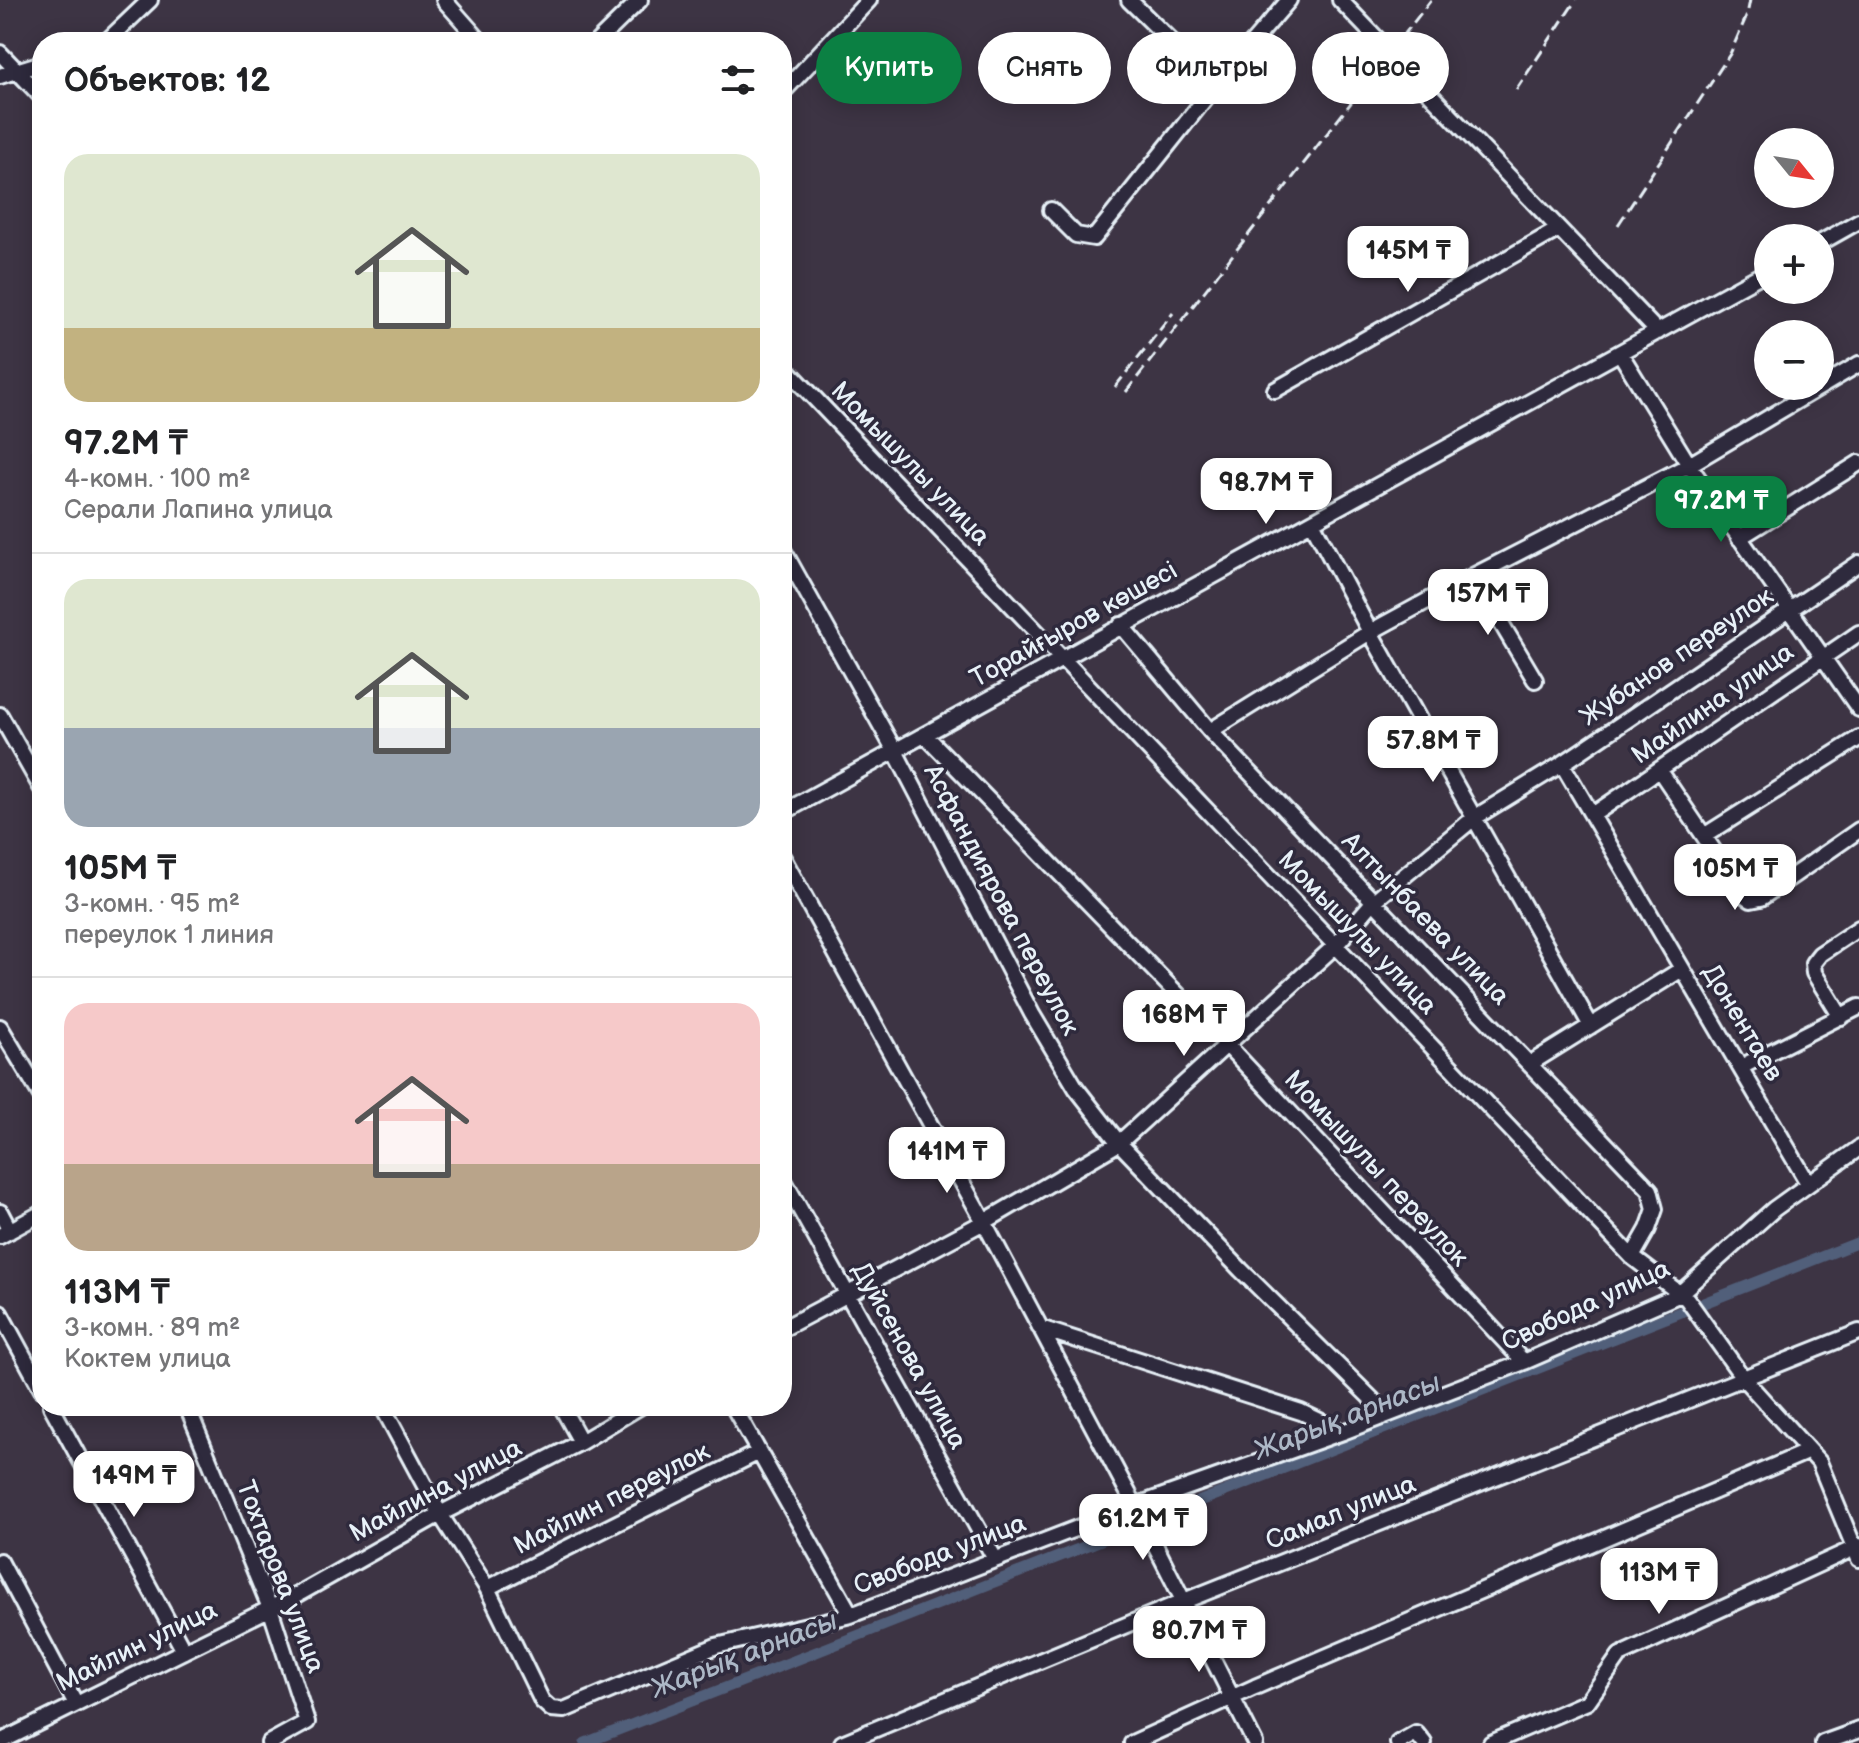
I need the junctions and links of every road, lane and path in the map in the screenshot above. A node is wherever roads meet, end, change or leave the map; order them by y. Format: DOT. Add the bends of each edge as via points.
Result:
graph roads {
  1 [pos="150,0"];
  2 [pos="444,0"];
  3 [pos="640,0"];
  4 [pos="869,0"];
  5 [pos="1129,0"];
  6 [pos="1289,0"];
  7 [pos="1340,0"];
  8 [pos="116,32"];
  9 [pos="472,32"];
  10 [pos="607,32"];
  11 [pos="1162,32"];
  12 [pos="1262,32"];
  13 [pos="0,53"];
  14 [pos="32,66"];
  15 [pos="18,70"];
  16 [pos="0,76"];
  17 [pos="792,82"];
  18 [pos="32,86"];
  19 [pos="1201,104"];
  20 [pos="1051,210"];
  21 [pos="1859,222"];
  22 [pos="1559,229"];
  23 [pos="1834,235"];
  24 [pos="1754,279"];
  25 [pos="1658,332"];
  26 [pos="1620,353"];
  27 [pos="1859,364"];
  28 [pos="792,374"];
  29 [pos="1275,390"];
  30 [pos="1859,463"];
  31 [pos="1689,465"];
  32 [pos="1312,522"];
  33 [pos="1739,538"];
  34 [pos="1859,563"];
  35 [pos="792,566"];
  36 [pos="1473,576"];
  37 [pos="1789,610"];
  38 [pos="1121,625"];
  39 [pos="1370,632"];
  40 [pos="1859,633"];
  41 [pos="1821,657"];
  42 [pos="1064,659"];
  43 [pos="1535,680"];
  44 [pos="1859,709"];
  45 [pos="0,715"];
  46 [pos="1210,731"];
  47 [pos="925,735"];
  48 [pos="1859,738"];
  49 [pos="895,751"];
  50 [pos="1562,764"];
  51 [pos="32,771"];
  52 [pos="1660,771"];
  53 [pos="792,808"];
  54 [pos="1594,814"];
  55 [pos="1474,818"];
  56 [pos="1859,830"];
  57 [pos="1704,836"];
  58 [pos="792,874"];
  59 [pos="1374,901"];
  60 [pos="1859,928"];
  61 [pos="1336,945"];
  62 [pos="1682,969"];
  63 [pos="1859,1007"];
  64 [pos="1841,1017"];
  65 [pos="1591,1026"];
  66 [pos="0,1027"];
  67 [pos="1227,1045"];
  68 [pos="1531,1063"];
  69 [pos="1741,1067"];
  70 [pos="32,1080"];
  71 [pos="1119,1143"];
  72 [pos="1859,1148"];
  73 [pos="1808,1183"];
  74 [pos="792,1195"];
  75 [pos="0,1212"];
  76 [pos="32,1219"];
  77 [pos="984,1222"];
  78 [pos="5,1234"];
  79 [pos="1632,1257"];
  80 [pos="848,1295"];
  81 [pos="1682,1297"];
  82 [pos="0,1313"];
  83 [pos="792,1324"];
  84 [pos="1040,1328"];
  85 [pos="1859,1332"];
  86 [pos="1524,1362"];
  87 [pos="32,1372"];
  88 [pos="1744,1379"];
  89 [pos="1387,1414"];
  90 [pos="56,1416"];
  91 [pos="191,1416"];
  92 [pos="387,1416"];
  93 [pos="567,1416"];
  94 [pos="624,1416"];
  95 [pos="739,1416"];
  96 [pos="1343,1432"];
  97 [pos="581,1442"];
  98 [pos="1809,1451"];
  99 [pos="759,1452"];
  100 [pos="1138,1511"];
  101 [pos="440,1514"];
  102 [pos="1858,1551"];
  103 [pos="995,1559"];
  104 [pos="0,1561"];
  105 [pos="487,1588"];
  106 [pos="1181,1595"];
  107 [pos="295,1596"];
  108 [pos="270,1608"];
  109 [pos="851,1615"];
  110 [pos="184,1651"];
  111 [pos="1233,1698"];
  112 [pos="76,1704"];
  113 [pos="1859,1730"];
  114 [pos="0,1742"];
  115 [pos="269,1743"];
  116 [pos="842,1743"];
  117 [pos="1132,1743"];
  118 [pos="1255,1743"];
  119 [pos="1398,1743"];
  120 [pos="1424,1743"];
  121 [pos="1491,1743"];
  122 [pos="1823,1743"];
  1 -- 8 [label="street"];
  2 -- 9 [label="street"];
  3 -- 10 [label="street"];
  4 -- 17 [label="street"];
  5 -- 11 [label="street"];
  6 -- 12 [label="street"];
  7 -- 22 [label="street"];
  13 -- 15 [label="street"];
  14 -- 15 [label="street"];
  15 -- 16 [label="street"];
  15 -- 18 [label="street"];
  19 -- 20 [label="street" via="1094,238 1076,235"];
  21 -- 23 [label="street"];
  22 -- 25 [label="street"];
  22 -- 29 [label="street"];
  24 -- 25 [label="street, Торайғыров көшесі"];
  25 -- 26 [label="street, Торайғыров көшесі"];
  26 -- 31 [label="street"];
  26 -- 32 [label="street, Торайғыров көшесі"];
  27 -- 31 [label="street"];
  28 -- 42 [label="street, Момышулы улица"];
  30 -- 33 [label="street"];
  31 -- 33 [label="street"];
  31 -- 36 [label="street"];
  32 -- 38 [label="street, Торайғыров көшесі"];
  32 -- 39 [label="street"];
  33 -- 37 [label="street"];
  34 -- 37 [label="street, Жубанов переулок"];
  35 -- 49 [label="street, Асфандиярова переулок"];
  36 -- 39 [label="street"];
  36 -- 43 [label="street"];
  37 -- 41 [label="street"];
  37 -- 50 [label="street, Жубанов переулок"];
  38 -- 42 [label="street, Торайғыров көшесі"];
  38 -- 46 [label="street, Алтынбаева улица"];
  39 -- 46 [label="street"];
  39 -- 55 [label="street"];
  40 -- 41 [label="street, Майлина улица"];
  41 -- 44 [label="street"];
  41 -- 52 [label="street, Майлина улица"];
  42 -- 47 [label="street, Торайғыров көшесі"];
  42 -- 61 [label="street, Момышулы улица"];
  45 -- 51 [label="street"];
  46 -- 59 [label="street, Алтынбаева улица"];
  47 -- 49 [label="street, Торайғыров көшесі"];
  47 -- 67 [label="street, Момышулы переулок"];
  48 -- 57 [label="street"];
  49 -- 53 [label="street, Торайғыров көшесі"];
  49 -- 71 [label="street, Асфандиярова переулок" via="1032,1014 1076,1088"];
  50 -- 54 [label="street, Донентаев"];
  50 -- 55 [label="street"];
  52 -- 54 [label="street, Майлина улица"];
  52 -- 57 [label="street"];
  54 -- 62 [label="street, Донентаев"];
  55 -- 59 [label="street"];
  55 -- 65 [label="street"];
  56 -- 57 [label="street" via="1751,900"];
  58 -- 77 [label="street"];
  59 -- 61 [label="street"];
  59 -- 68 [label="street, Алтынбаева улица"];
  60 -- 64 [label="street" via="1813,963"];
  61 -- 67 [label="street"];
  61 -- 79 [label="street, Момышулы улица"];
  62 -- 65 [label="street"];
  62 -- 69 [label="street, Донентаев"];
  63 -- 64 [label="street"];
  64 -- 69 [label="street"];
  65 -- 68 [label="street"];
  66 -- 70 [label="street"];
  67 -- 71 [label="street"];
  67 -- 86 [label="street, Момышулы переулок"];
  68 -- 79 [label="street, Алтынбаева улица" via="1650,1190 1655,1209"];
  69 -- 73 [label="street, Донентаев"];
  71 -- 77 [label="street"];
  71 -- 89 [label="street, Асфандиярова переулок"];
  72 -- 73 [label="street, Свобода улица"];
  73 -- 81 [label="street, Свобода улица"];
  74 -- 80 [label="street, Дуйсенова улица"];
  75 -- 78 [label="street"];
  76 -- 78 [label="street"];
  77 -- 80 [label="street"];
  77 -- 84 [label="street"];
  79 -- 81 [label="street, Момышулы улица"];
  80 -- 83 [label="street"];
  80 -- 103 [label="street, Дуйсенова улица"];
  81 -- 86 [label="street, Свобода улица"];
  81 -- 88 [label="street, Момышулы улица"];
  82 -- 87 [label="street"];
  84 -- 96 [label="street" via="1301,1412"];
  84 -- 100 [label="street"];
  85 -- 88 [label="street, Самал улица"];
  86 -- 89 [label="street, Свобода улица"];
  88 -- 98 [label="street, Момышулы улица"];
  88 -- 106 [label="street, Самал улица"];
  89 -- 96 [label="street, Свобода улица"];
  90 -- 110 [label="street"];
  91 -- 108 [label="street, Тохтарова улица"];
  92 -- 101 [label="street"];
  93 -- 97 [label="street"];
  94 -- 97 [label="street, Майлина улица"];
  95 -- 99 [label="street"];
  96 -- 100 [label="street, Свобода улица"];
  97 -- 101 [label="street, Майлина улица"];
  98 -- 102 [label="street, Момышулы улица" via="1819,1462"];
  98 -- 111 [label="street"];
  99 -- 105 [label="street, Майлин переулок"];
  99 -- 109 [label="street"];
  100 -- 103 [label="street, Свобода улица"];
  100 -- 106 [label="street"];
  101 -- 105 [label="street"];
  101 -- 107 [label="street, Майлина улица"];
  102 -- 121 [label="street" via="1620,1655 1587,1702"];
  103 -- 109 [label="street, Свобода улица"];
  104 -- 112 [label="street"];
  105 -- 109 [label="street, Свобода улица" via="542,1701 564,1710 716,1646"];
  106 -- 111 [label="street"];
  106 -- 116 [label="street, Самал улица"];
  107 -- 108 [label="street, Майлин улица"];
  108 -- 110 [label="street, Майлин улица"];
  108 -- 115 [label="street, Тохтарова улица" via="307,1722"];
  110 -- 112 [label="street, Майлин улица"];
  111 -- 117 [label="street"];
  111 -- 118 [label="street"];
  112 -- 114 [label="street, Майлин улица"];
  113 -- 122 [label="street"];
  119 -- 120 [label="street" via="1416,1733"];
}
